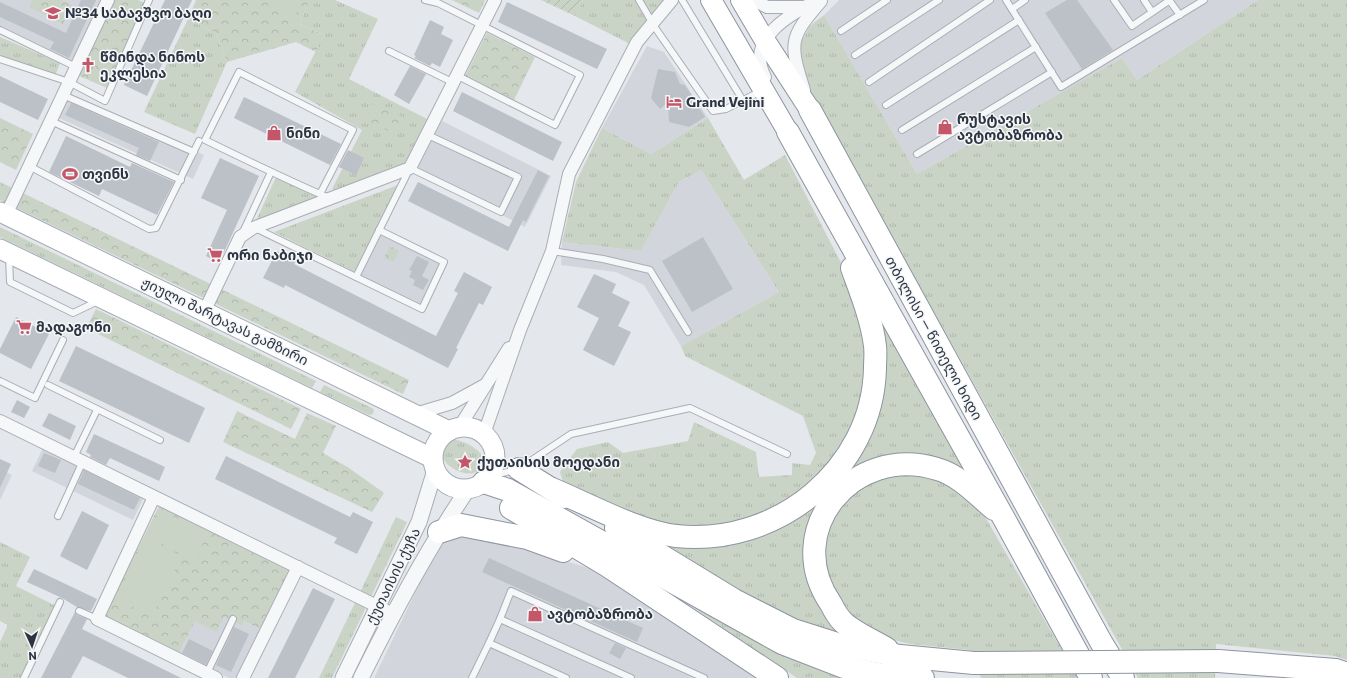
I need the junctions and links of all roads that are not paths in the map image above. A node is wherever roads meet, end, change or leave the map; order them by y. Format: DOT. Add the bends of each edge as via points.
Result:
graph roads {
  1 [pos="108,0"];
  2 [pos="149,0"];
  3 [pos="425,0"];
  4 [pos="496,0"];
  5 [pos="639,0"];
  6 [pos="672,0"];
  7 [pos="682,0"];
  8 [pos="711,0"];
  9 [pos="741,0"];
  10 [pos="754,0"];
  11 [pos="818,0"];
  12 [pos="822,0"];
  13 [pos="887,0"];
  14 [pos="938,0"];
  15 [pos="990,0"];
  16 [pos="1006,0"];
  17 [pos="1025,0"];
  18 [pos="1114,0"];
  19 [pos="1144,0"];
  20 [pos="1169,0"];
  21 [pos="1204,0"];
  22 [pos="439,2"];
  23 [pos="804,7"];
  24 [pos="1012,9"];
  25 [pos="1152,12"];
  26 [pos="1180,15"];
  27 [pos="1019,20"];
  28 [pos="653,24"];
  29 [pos="483,26"];
  30 [pos="0,30"];
  31 [pos="841,31"];
  32 [pos="764,39"];
  33 [pos="1036,47"];
  34 [pos="389,51"];
  35 [pos="855,55"];
  36 [pos="0,59"];
  37 [pos="76,67"];
  38 [pos="1052,72"];
  39 [pos="456,80"];
  40 [pos="69,82"];
  41 [pos="869,82"];
  42 [pos="764,89"];
  43 [pos="63,95"];
  44 [pos="742,99"];
  45 [pos="886,105"];
  46 [pos="810,110"];
  47 [pos="51,121"];
  48 [pos="902,130"];
  49 [pos="788,132"];
  50 [pos="428,135"];
  51 [pos="199,141"];
  52 [pos="194,152"];
  53 [pos="918,154"];
  54 [pos="29,166"];
  55 [pos="410,168"];
  56 [pos="272,172"];
  57 [pos="181,180"];
  58 [pos="325,196"];
  59 [pos="832,209"];
  60 [pos="3,214"];
  61 [pos="253,228"];
  62 [pos="379,230"];
  63 [pos="240,236"];
  64 [pos="4,251"];
  65 [pos="552,252"];
  66 [pos="356,278"];
  67 [pos="102,298"];
  68 [pos="204,312"];
  69 [pos="520,330"];
  70 [pos="688,332"];
  71 [pos="63,340"];
  72 [pos="0,381"];
  73 [pos="486,384"];
  74 [pos="48,385"];
  75 [pos="97,410"];
  76 [pos="415,414"];
  77 [pos="0,421"];
  78 [pos="455,428"];
  79 [pos="484,434"];
  80 [pos="160,440"];
  81 [pos="786,454"];
  82 [pos="495,455"];
  83 [pos="78,459"];
  84 [pos="433,464"];
  85 [pos="519,469"];
  86 [pos="479,483"];
  87 [pos="552,490"];
  88 [pos="154,497"];
  89 [pos="1002,515"];
  90 [pos="58,516"];
  91 [pos="439,532"];
  92 [pos="608,566"];
  93 [pos="298,567"];
  94 [pos="60,602"];
  95 [pos="378,607"];
  96 [pos="80,611"];
  97 [pos="393,614"];
  98 [pos="97,619"];
  99 [pos="233,619"];
  100 [pos="500,619"];
  101 [pos="489,643"];
  102 [pos="900,656"];
  103 [pos="1347,674"];
  104 [pos="209,676"];
  105 [pos="24,678"];
  106 [pos="243,678"];
  107 [pos="343,678"];
  108 [pos="361,678"];
  109 [pos="474,678"];
  110 [pos="566,678"];
  111 [pos="631,678"];
  112 [pos="704,678"];
  113 [pos="776,678"];
  114 [pos="923,678"];
  115 [pos="1091,678"];
  116 [pos="1123,678"];
  1 -- 37 [label="street"];
  2 -- 40 [label="lane" via="105,101"];
  3 -- 22 [label="lane"];
  4 -- 29 [label="street"];
  5 -- 28 [label="lane"];
  6 -- 28 [label="street"];
  7 -- 44 [label="lane"];
  8 -- 42 [label="highway, თბილისი — წითელი ხიდი"];
  9 -- 32 [label="highway, თბილისი — წითელი ხიდი"];
  10 -- 23 [label="street" via="767,7"];
  11 -- 23 [label="street"];
  12 -- 46 [label="street" via="802,23 793,45 800,80"];
  13 -- 31 [label="lane"];
  14 -- 35 [label="lane"];
  15 -- 41 [label="lane"];
  16 -- 24 [label="lane"];
  17 -- 24 [label="lane"];
  18 -- 25 [label="lane" via="1132,26"];
  19 -- 25 [label="lane"];
  20 -- 25 [label="lane"];
  20 -- 26 [label="lane"];
  21 -- 26 [label="lane"];
  22 -- 29 [label="lane"];
  23 -- 32 [label="street" via="775,27"];
  24 -- 27 [label="lane"];
  26 -- 38 [label="lane" via="1061,87"];
  27 -- 33 [label="lane"];
  27 -- 45 [label="lane"];
  28 -- 44 [label="lane" via="713,112"];
  28 -- 65 [label="street" via="637,42 569,174"];
  29 -- 39 [label="street"];
  29 -- 39 [label="lane" via="580,75 555,125"];
  30 -- 37 [label="lane"];
  32 -- 46 [label="highway, თბილისი — წითელი ხიდი"];
  32 -- 49 [label="street" via="759,60 761,70 778,101"];
  33 -- 38 [label="lane"];
  33 -- 48 [label="lane"];
  34 -- 39 [label="lane"];
  36 -- 40 [label="lane"];
  37 -- 40 [label="street"];
  38 -- 53 [label="lane"];
  39 -- 50 [label="street"];
  40 -- 43 [label="street"];
  42 -- 44 [label="lane"];
  42 -- 49 [label="highway, თბილისი — წითელი ხიდი"];
  43 -- 47 [label="street"];
  43 -- 52 [label="lane"];
  46 -- 116 [label="highway, თბილისი — წითელი ხიდი" via="1097,635"];
  47 -- 54 [label="street"];
  47 -- 57 [label="lane"];
  49 -- 59 [label="highway, თბილისი — წითელი ხიდი"];
  50 -- 55 [label="street"];
  50 -- 55 [label="lane" via="518,177 501,212"];
  51 -- 52 [label="lane"];
  52 -- 57 [label="lane"];
  54 -- 57 [label="lane" via="149,229 156,228"];
  54 -- 60 [label="street"];
  55 -- 58 [label="street"];
  55 -- 62 [label="lane"];
  56 -- 58 [label="lane"];
  56 -- 58 [label="lane" via="205,140 239,72 353,130"];
  56 -- 63 [label="lane"];
  58 -- 61 [label="street"];
  59 -- 87 [label="highway" via="862,295 875,347 871,405 864,427 844,462 829,480 807,498 762,525 733,534 709,537 676,536 650,530"];
  59 -- 89 [label="highway, თბილისი — წითელი ხიდი"];
  60 -- 68 [label="main road, ჟიული შარტავას გამზირი"];
  61 -- 63 [label="street"];
  61 -- 66 [label="lane"];
  62 -- 66 [label="lane"];
  62 -- 66 [label="lane" via="444,262 422,309"];
  63 -- 68 [label="street"];
  64 -- 67 [label="main road"];
  64 -- 67 [label="lane" via="10,282 73,314"];
  65 -- 69 [label="street"];
  65 -- 70 [label="lane" via="604,259 650,270"];
  67 -- 84 [label="main road"];
  68 -- 76 [label="main road, ჟიული შარტავას გამზირი"];
  69 -- 73 [label="street"];
  69 -- 79 [label="street"];
  71 -- 72 [label="lane" via="35,398"];
  73 -- 76 [label="street" via="452,403"];
  73 -- 78 [label="street"];
  74 -- 75 [label="lane"];
  75 -- 80 [label="lane"];
  75 -- 83 [label="lane"];
  76 -- 78 [label="main road, ჟიული შარტავას გამზირი"];
  77 -- 83 [label="street"];
  78 -- 79 [label="main road" via="473,428"];
  78 -- 84 [label="main road" via="442,435 436,442"];
  79 -- 82 [label="main road" via="492,444"];
  81 -- 85 [label="lane" via="690,408 571,434"];
  82 -- 85 [label="main road"];
  82 -- 86 [label="main road" via="494,466"];
  83 -- 88 [label="street"];
  83 -- 90 [label="lane"];
  84 -- 86 [label="main road" via="438,476 454,488"];
  84 -- 95 [label="street, ქუთაისის ქუჩა" via="419,522"];
  85 -- 86 [label="lane"];
  85 -- 87 [label="highway"];
  86 -- 91 [label="street, ქუთაისის ქუჩა"];
  86 -- 92 [label="highway"];
  86 -- 114 [label="highway" via="508,490 782,643 844,667 878,674"];
  87 -- 102 [label="highway" via="734,600 793,630 837,644"];
  88 -- 93 [label="street"];
  88 -- 98 [label="street"];
  89 -- 102 [label="highway" via="952,476 939,469 925,466 881,466 861,475 841,489 829,503 820,522 816,540 817,576 823,593 843,622"];
  89 -- 115 [label="highway, თბილისი — წითელი ხიდი"];
  91 -- 92 [label="highway" via="461,525 527,538"];
  91 -- 97 [label="street, ქუთაისის ქუჩა"];
  92 -- 113 [label="highway"];
  93 -- 95 [label="street"];
  93 -- 106 [label="street"];
  94 -- 105 [label="lane"];
  95 -- 97 [label="street"];
  95 -- 107 [label="street, ქუთაისის ქუჩა"];
  96 -- 98 [label="lane"];
  97 -- 108 [label="street, ქუთაისის ქუჩა"];
  98 -- 104 [label="street"];
  99 -- 104 [label="lane"];
  100 -- 101 [label="lane"];
  100 -- 111 [label="lane"];
  100 -- 112 [label="lane" via="511,591"];
  101 -- 109 [label="lane"];
  101 -- 110 [label="lane"];
  102 -- 103 [label="highway, bridge" via="974,663 1218,661 1329,669"];
}
